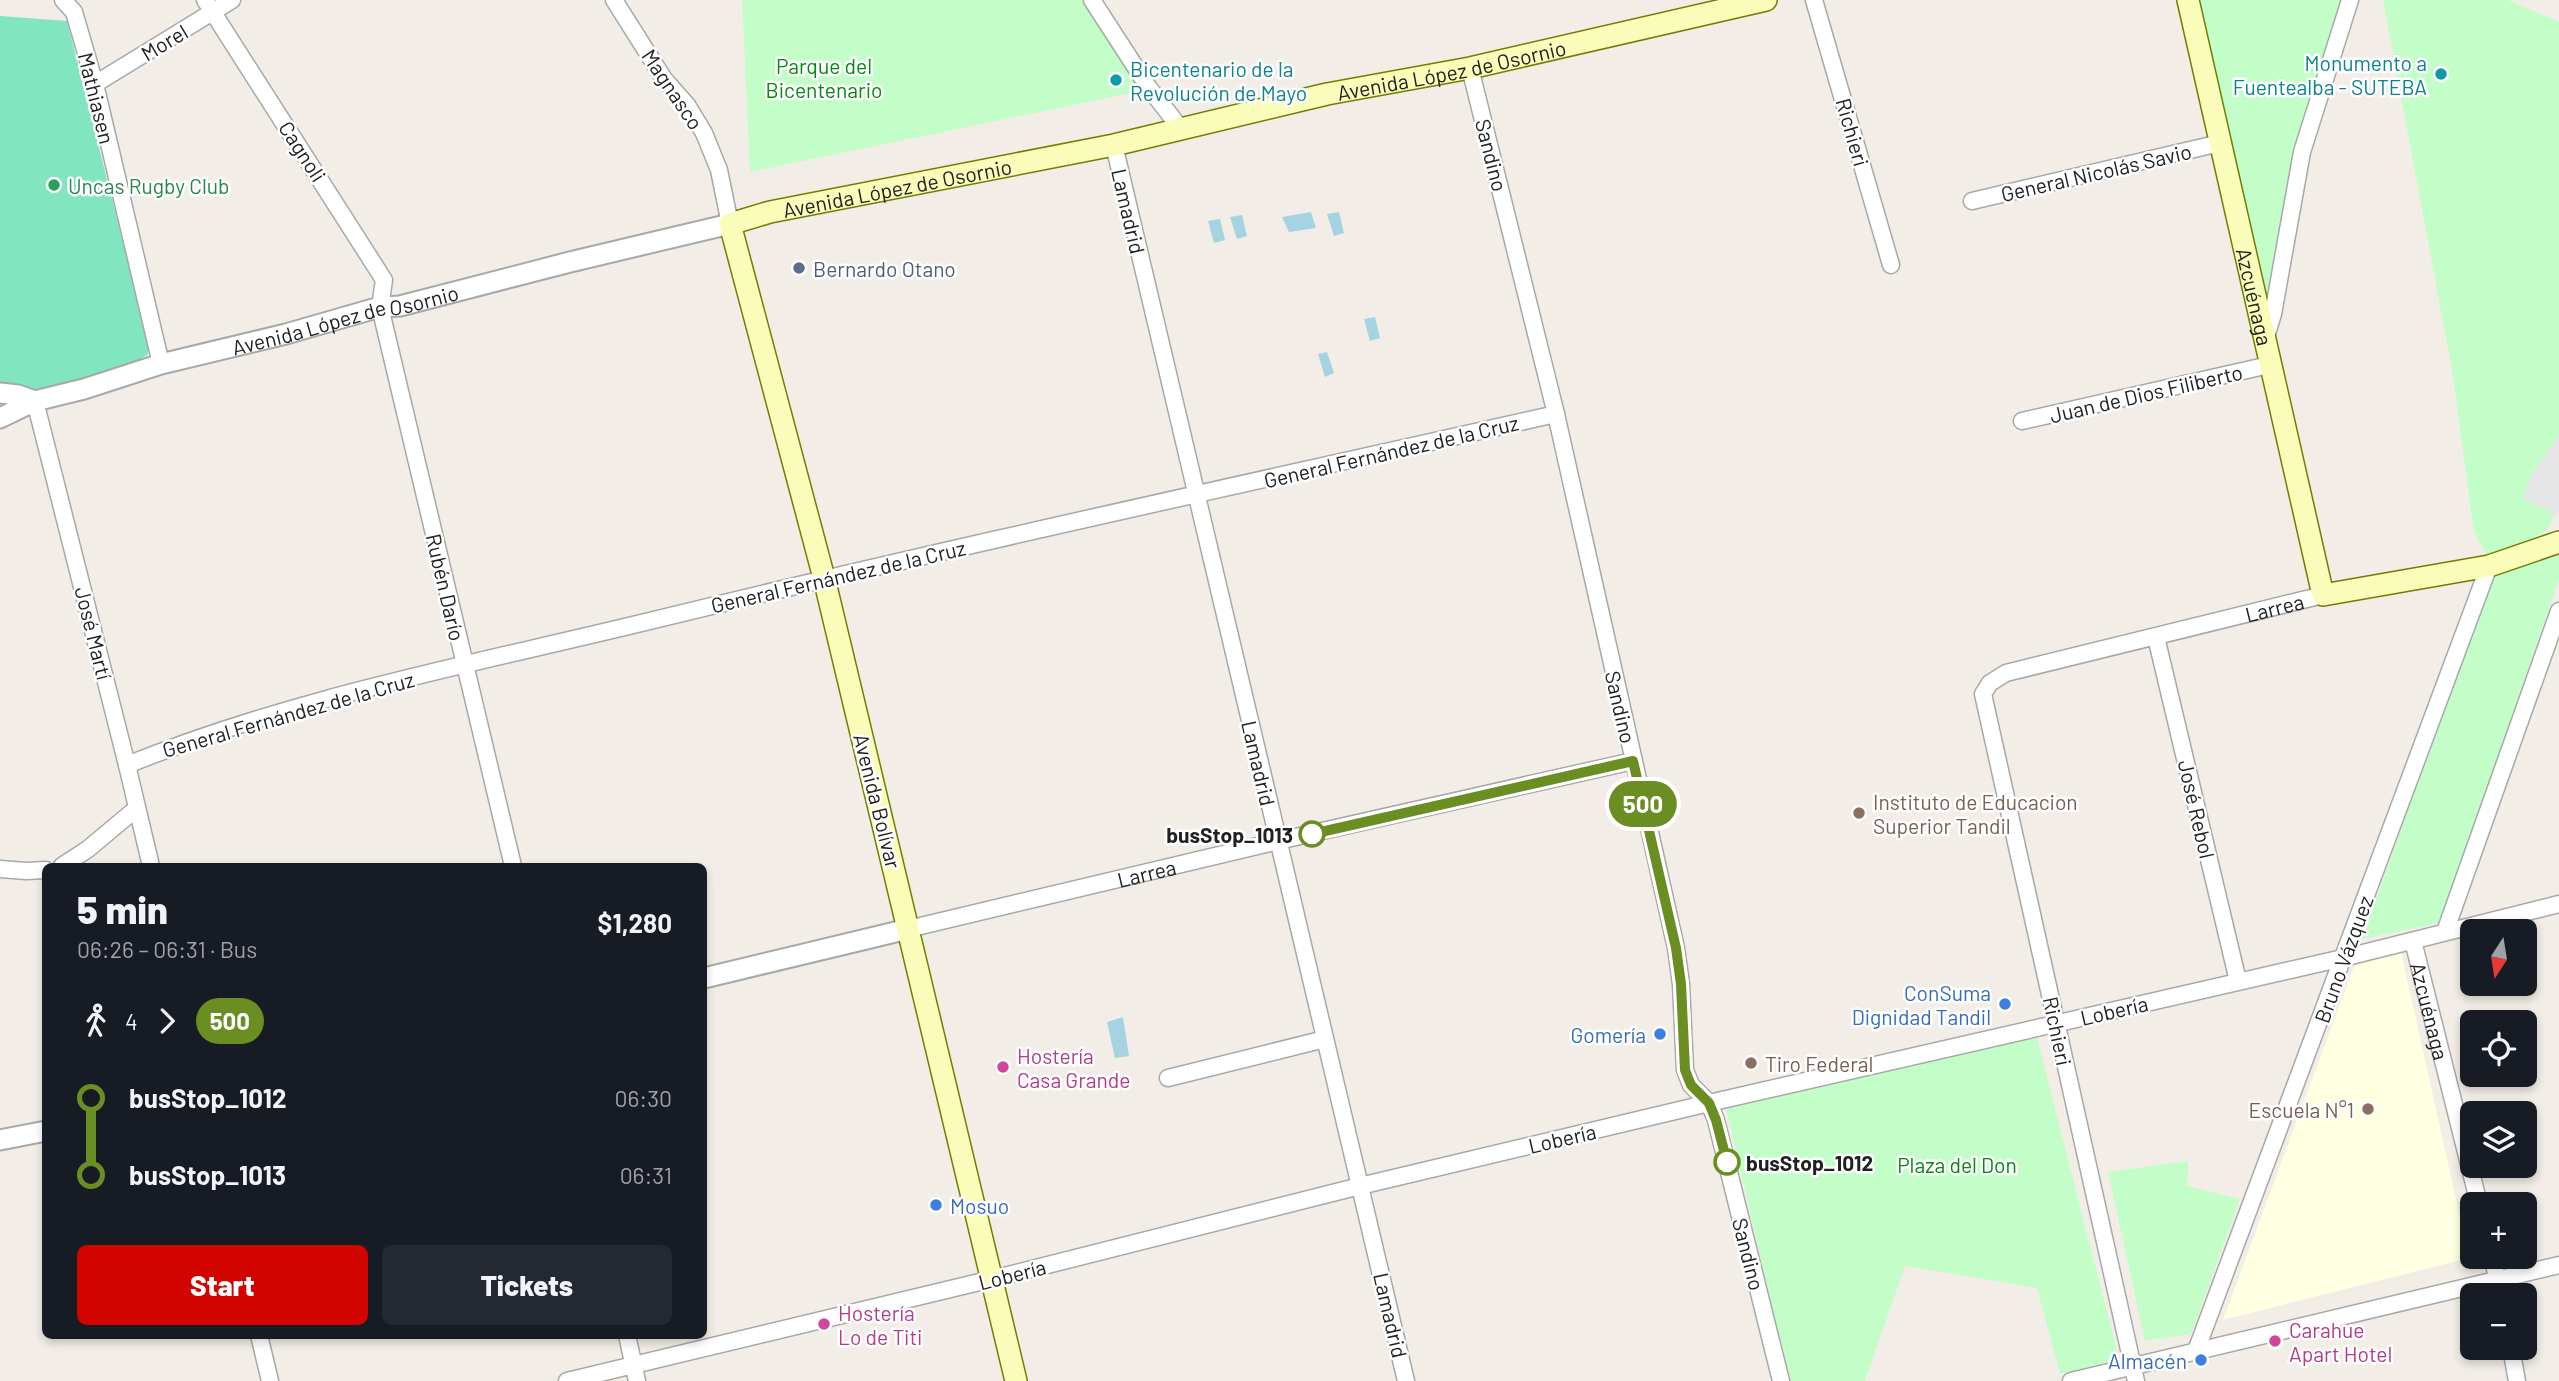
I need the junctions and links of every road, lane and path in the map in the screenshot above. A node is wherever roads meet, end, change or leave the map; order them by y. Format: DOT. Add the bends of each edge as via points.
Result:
graph roads {
  1 [pos="63,0"];
  2 [pos="232,0"];
  3 [pos="614,0"];
  4 [pos="1092,0"];
  5 [pos="1766,0"];
  6 [pos="1814,0"];
  7 [pos="2188,0"];
  8 [pos="2350,0"];
  9 [pos="209,6"];
  10 [pos="1470,68"];
  11 [pos="95,84"];
  12 [pos="1181,129"];
  13 [pos="2220,143"];
  14 [pos="1114,145"];
  15 [pos="1972,201"];
  16 [pos="730,224"];
  17 [pos="1892,265"];
  18 [pos="380,307"];
  19 [pos="2264,341"];
  20 [pos="161,364"];
  21 [pos="2269,365"];
  22 [pos="0,393"];
  23 [pos="35,401"];
  24 [pos="1556,414"];
  25 [pos="0,418"];
  26 [pos="2022,421"];
  27 [pos="1195,495"];
  28 [pos="2559,542"];
  29 [pos="2489,566"];
  30 [pos="824,578"];
  31 [pos="2323,595"];
  32 [pos="2559,611"];
  33 [pos="2156,637"];
  34 [pos="464,665"];
  35 [pos="1990,683"];
  36 [pos="1633,761"];
  37 [pos="127,765"];
  38 [pos="137,808"];
  39 [pos="1278,841"];
  40 [pos="67,863"];
  41 [pos="150,863"];
  42 [pos="512,863"];
  43 [pos="0,869"];
  44 [pos="42,870"];
  45 [pos="2559,904"];
  46 [pos="908,929"];
  47 [pos="2445,932"];
  48 [pos="2413,941"];
  49 [pos="2343,958"];
  50 [pos="707,977"];
  51 [pos="2238,981"];
  52 [pos="2056,1023"];
  53 [pos="1325,1039"];
  54 [pos="1168,1078"];
  55 [pos="1709,1103"];
  56 [pos="42,1131"];
  57 [pos="0,1140"];
  58 [pos="1360,1186"];
  59 [pos="2476,1192"];
  60 [pos="2559,1265"];
  61 [pos="2496,1269"];
  62 [pos="2498,1278"];
  63 [pos="992,1279"];
  64 [pos="2499,1283"];
  65 [pos="261,1339"];
  66 [pos="627,1339"];
  67 [pos="2196,1351"];
  68 [pos="2513,1360"];
  69 [pos="636,1373"];
  70 [pos="2134,1374"];
  71 [pos="270,1381"];
  72 [pos="567,1381"];
  73 [pos="1016,1381"];
  74 [pos="1406,1381"];
  75 [pos="1781,1381"];
  76 [pos="2071,1381"];
  77 [pos="2517,1381"];
  1 -- 11 [label="street, Mathiasen" via="74,12"];
  2 -- 9 [label="street, Morel"];
  3 -- 16 [label="street, Magnasco" via="704,133 719,170"];
  4 -- 12 [label="street" via="1149,89"];
  5 -- 10 [label="main road, Avenida López de Osornio"];
  6 -- 17 [label="street, Richieri"];
  7 -- 13 [label="main road, Azcuénaga"];
  8 -- 19 [label="street" via="2302,152 2273,314"];
  9 -- 11 [label="street, Morel"];
  9 -- 18 [label="street, Cagnoli" via="384,280"];
  10 -- 12 [label="main road, Avenida López de Osornio" via="1327,94"];
  10 -- 24 [label="street, Sandino"];
  11 -- 20 [label="street, Mathiasen"];
  12 -- 14 [label="main road, Avenida López de Osornio"];
  13 -- 15 [label="street, General Nicolás Savio"];
  13 -- 19 [label="main road, Azcuénaga"];
  14 -- 16 [label="main road, Avenida López de Osornio" via="770,212"];
  14 -- 27 [label="street, Lamadrid"];
  16 -- 18 [label="street, Avenida López de Osornio" via="400,306"];
  16 -- 30 [label="main road, Avenida Bolívar"];
  18 -- 20 [label="street, Avenida López de Osornio"];
  18 -- 34 [label="street, Rubén Darío"];
  19 -- 21 [label="main road, Azcuénaga"];
  20 -- 23 [label="street, Avenida López de Osornio"];
  21 -- 26 [label="street, Juan de Dios Filiberto"];
  21 -- 31 [label="main road, Azcuénaga"];
  22 -- 23 [label="street, Avenida López de Osornio"];
  23 -- 25 [label="street, Avenida López de Osornio"];
  23 -- 37 [label="street, José Martí"];
  24 -- 27 [label="street, General Fernández de la Cruz"];
  24 -- 36 [label="street, Sandino"];
  27 -- 30 [label="street, General Fernández de la Cruz"];
  27 -- 39 [label="street, Lamadrid"];
  28 -- 29 [label="main road, Larrea"];
  29 -- 31 [label="main road, Larrea"];
  29 -- 49 [label="street, Bruno Vázquez"];
  30 -- 34 [label="street, General Fernández de la Cruz"];
  30 -- 46 [label="main road, Avenida Bolívar"];
  31 -- 33 [label="street, Larrea"];
  32 -- 47 [label="street"];
  33 -- 35 [label="street, Larrea" via="2006,673"];
  33 -- 51 [label="street, José Rebol"];
  34 -- 37 [label="street, General Fernández de la Cruz" via="193,738"];
  34 -- 42 [label="street, Rubén Darío"];
  35 -- 52 [label="street, Richieri" via="1983,694"];
  36 -- 39 [label="street, Larrea"];
  36 -- 55 [label="street, Sandino" via="1676,948 1685,1070 1691,1085"];
  37 -- 38 [label="street, José Martí"];
  38 -- 40 [label="street"];
  38 -- 41 [label="street, José Martí"];
  39 -- 46 [label="street, Larrea"];
  39 -- 53 [label="street, Lamadrid"];
  43 -- 44 [label="street"];
  45 -- 47 [label="street, Lobería"];
  46 -- 50 [label="street, Larrea"];
  46 -- 63 [label="main road, Avenida Bolívar"];
  47 -- 48 [label="street, Lobería"];
  48 -- 49 [label="street, Lobería"];
  48 -- 59 [label="street, Azcuénaga"];
  49 -- 51 [label="street, Lobería"];
  49 -- 67 [label="street, Bruno Vázquez"];
  51 -- 52 [label="street, Lobería"];
  52 -- 55 [label="street, Lobería"];
  52 -- 70 [label="street, Richieri"];
  53 -- 54 [label="street"];
  53 -- 58 [label="street, Lamadrid"];
  55 -- 58 [label="street, Lobería"];
  55 -- 75 [label="street, Sandino"];
  56 -- 57 [label="street"];
  58 -- 63 [label="street, Lobería"];
  58 -- 74 [label="street, Lamadrid"];
  60 -- 62 [label="street"];
  61 -- 62 [label="street"];
  62 -- 64 [label="street"];
  62 -- 67 [label="street"];
  63 -- 69 [label="street, Lobería"];
  63 -- 73 [label="main road, Avenida Bolívar"];
  65 -- 71 [label="street"];
  66 -- 69 [label="street"];
  67 -- 70 [label="street"];
  68 -- 77 [label="street"];
  69 -- 72 [label="street, Lobería"];
  70 -- 76 [label="street"];
}
